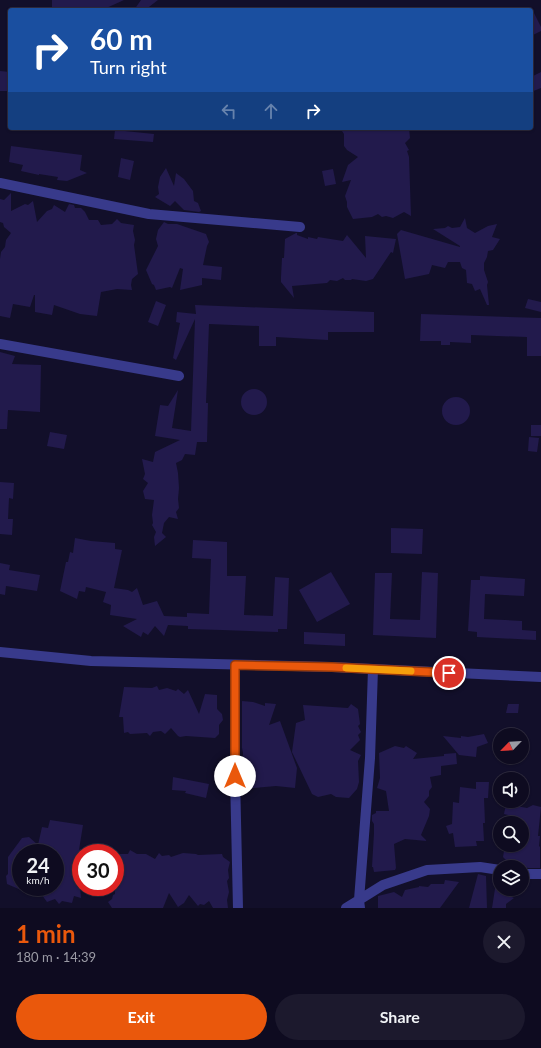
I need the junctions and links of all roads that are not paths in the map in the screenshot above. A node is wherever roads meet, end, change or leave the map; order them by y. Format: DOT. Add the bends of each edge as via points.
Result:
graph roads {
  1 [pos="0,183"];
  2 [pos="300,227"];
  3 [pos="0,344"];
  4 [pos="179,376"];
  5 [pos="0,652"];
  6 [pos="235,665"];
  7 [pos="373,669"];
  8 [pos="541,677"];
  9 [pos="493,869"];
  10 [pos="529,874"];
  11 [pos="541,874"];
  12 [pos="360,904"];
  13 [pos="238,908"];
  14 [pos="346,908"];
  1 -- 2 [label="street" via="150,214"];
  3 -- 4 [label="street"];
  5 -- 6 [label="street" via="91,661"];
  6 -- 7 [label="street"];
  6 -- 13 [label="street"];
  7 -- 8 [label="street"];
  7 -- 12 [label="street"];
  9 -- 12 [label="street" via="480,867 427,870 383,885"];
  10 -- 11 [label="street"];
  12 -- 14 [label="street"];
}
